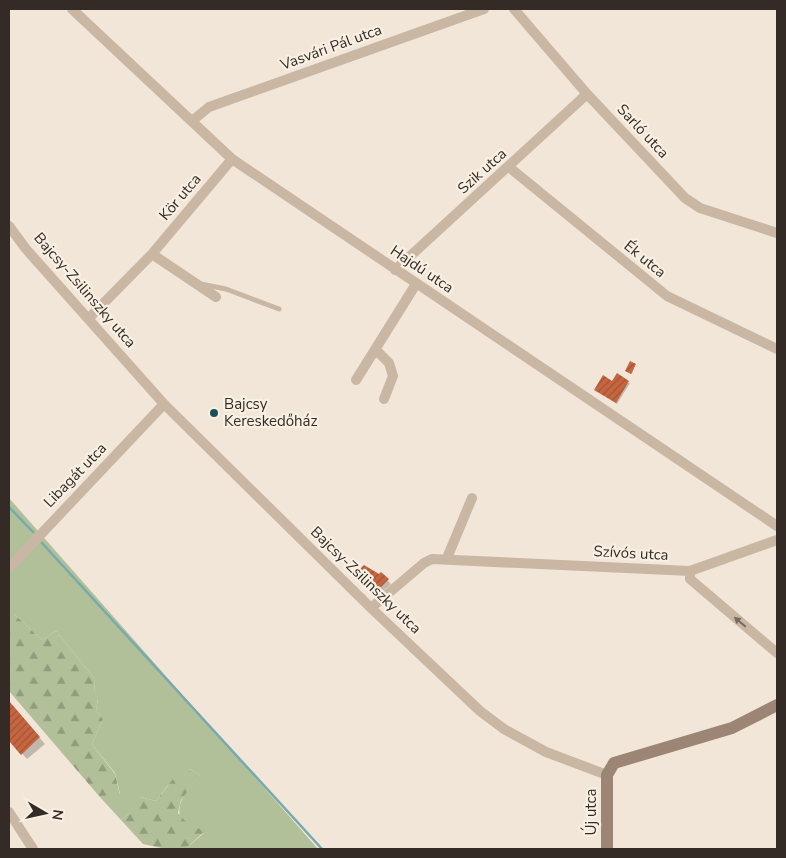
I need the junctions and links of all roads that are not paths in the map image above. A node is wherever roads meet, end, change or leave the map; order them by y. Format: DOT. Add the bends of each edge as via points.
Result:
graph roads {
  1 [pos="72,9"];
  2 [pos="484,9"];
  3 [pos="514,9"];
  4 [pos="587,94"];
  5 [pos="192,121"];
  6 [pos="232,159"];
  7 [pos="510,167"];
  8 [pos="9,226"];
  9 [pos="777,233"];
  10 [pos="152,254"];
  11 [pos="395,270"];
  12 [pos="196,283"];
  13 [pos="416,284"];
  14 [pos="216,297"];
  15 [pos="279,309"];
  16 [pos="89,318"];
  17 [pos="777,349"];
  18 [pos="376,350"];
  19 [pos="356,380"];
  20 [pos="384,399"];
  21 [pos="164,404"];
  22 [pos="472,498"];
  23 [pos="777,526"];
  24 [pos="777,540"];
  25 [pos="447,558"];
  26 [pos="9,568"];
  27 [pos="690,570"];
  28 [pos="371,608"];
  29 [pos="777,654"];
  30 [pos="777,705"];
  31 [pos="607,775"];
  32 [pos="9,812"];
  33 [pos="33,849"];
  34 [pos="607,849"];
  1 -- 5 [label="street, Hajdú utca"];
  2 -- 5 [label="street, Vasvári Pál utca" via="209,107"];
  3 -- 4 [label="street, Sarló utca"];
  4 -- 7 [label="street, Szik utca"];
  4 -- 9 [label="street, Sarló utca" via="685,198 700,208"];
  5 -- 6 [label="street, Hajdú utca"];
  6 -- 10 [label="street, Kör utca"];
  6 -- 11 [label="street, Hajdú utca"];
  7 -- 11 [label="street, Szik utca"];
  7 -- 17 [label="street, Ék utca" via="666,296"];
  8 -- 16 [label="street, Bajcsy-Zsilinszky utca"];
  10 -- 12 [label="street"];
  10 -- 16 [label="street, Kör utca"];
  11 -- 13 [label="street, Hajdú utca"];
  12 -- 14 [label="street"];
  12 -- 15 [label="lane" via="226,289"];
  13 -- 18 [label="street"];
  13 -- 23 [label="street, Hajdú utca"];
  16 -- 21 [label="street, Bajcsy-Zsilinszky utca"];
  18 -- 19 [label="street"];
  18 -- 20 [label="street" via="389,363 393,376"];
  21 -- 26 [label="street, Libagát utca"];
  21 -- 28 [label="street, Bajcsy-Zsilinszky utca"];
  22 -- 25 [label="street"];
  24 -- 27 [label="street"];
  25 -- 27 [label="street, Szívós utca"];
  25 -- 28 [label="street, Szívós utca" via="424,563"];
  29 -- 27 [label="street, one-way" via="690,579"];
  28 -- 31 [label="street, Bajcsy-Zsilinszky utca" via="480,711 504,729 546,752"];
  30 -- 31 [label="main road" via="732,728 625,758 614,763"];
  31 -- 34 [label="main road, Új utca"];
  32 -- 33 [label="street"];
}
